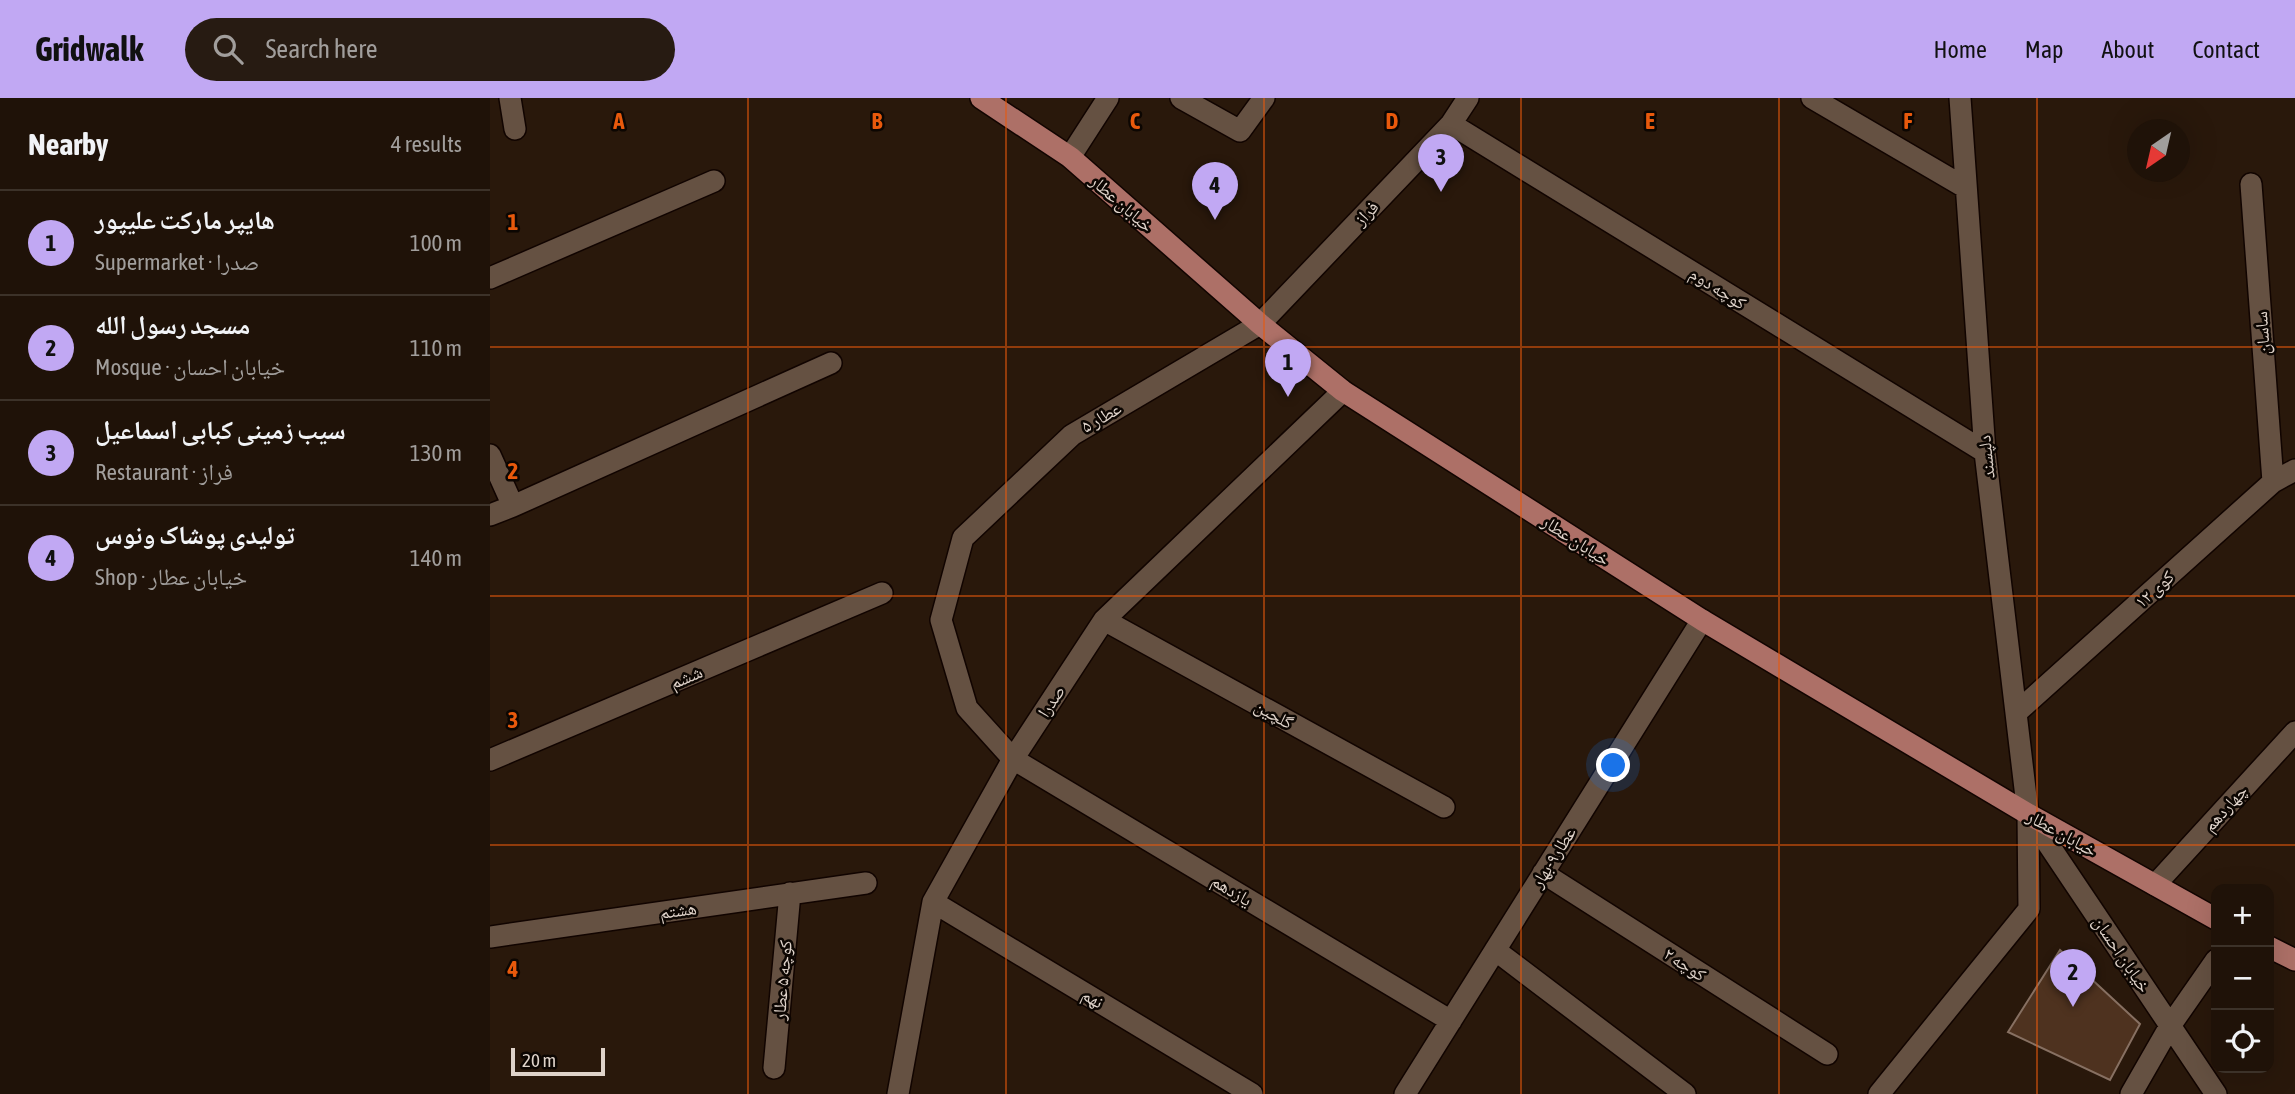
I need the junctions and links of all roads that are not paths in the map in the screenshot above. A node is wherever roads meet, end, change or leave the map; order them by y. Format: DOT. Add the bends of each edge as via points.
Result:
graph roads {
  1 [pos="510,98"];
  2 [pos="981,98"];
  3 [pos="1108,98"];
  4 [pos="1181,98"];
  5 [pos="1264,98"];
  6 [pos="1468,98"];
  7 [pos="1812,98"];
  8 [pos="1960,98"];
  9 [pos="1451,124"];
  10 [pos="515,129"];
  11 [pos="1070,157"];
  12 [pos="714,181"];
  13 [pos="2251,184"];
  14 [pos="1966,188"];
  15 [pos="490,278"];
  16 [pos="1260,324"];
  17 [pos="831,363"];
  18 [pos="1343,391"];
  19 [pos="1985,452"];
  20 [pos="490,455"];
  21 [pos="2295,470"];
  22 [pos="2273,481"];
  23 [pos="513,506"];
  24 [pos="490,515"];
  25 [pos="963,538"];
  26 [pos="882,593"];
  27 [pos="1104,620"];
  28 [pos="1702,620"];
  29 [pos="2016,713"];
  30 [pos="2295,732"];
  31 [pos="1013,759"];
  32 [pos="490,760"];
  33 [pos="1444,807"];
  34 [pos="2028,814"];
  35 [pos="1543,873"];
  36 [pos="866,883"];
  37 [pos="2155,885"];
  38 [pos="790,893"];
  39 [pos="933,902"];
  40 [pos="2211,916"];
  41 [pos="490,937"];
  42 [pos="1495,950"];
  43 [pos="2274,950"];
  44 [pos="2295,960"];
  45 [pos="2211,967"];
  46 [pos="1451,1021"];
  47 [pos="2170,1026"];
  48 [pos="1827,1054"];
  49 [pos="774,1068"];
  50 [pos="898,1094"];
  51 [pos="1252,1094"];
  52 [pos="1405,1094"];
  53 [pos="1685,1094"];
  54 [pos="1879,1094"];
  55 [pos="2131,1094"];
  56 [pos="2216,1094"];
  1 -- 10 [label="street"];
  2 -- 11 [label="main road, خیابان عطار"];
  3 -- 11 [label="street"];
  4 -- 5 [label="street" via="1240,131"];
  6 -- 9 [label="street, فراز"];
  7 -- 14 [label="street"];
  8 -- 14 [label="street, دلپسند"];
  9 -- 16 [label="street, فراز"];
  9 -- 19 [label="street, کوچه دوم"];
  11 -- 16 [label="main road, خیابان عطار"];
  12 -- 15 [label="street"];
  13 -- 22 [label="street, ساسان"];
  14 -- 19 [label="street, دلپسند"];
  16 -- 18 [label="main road, خیابان عطار"];
  16 -- 25 [label="street, عطار ۵" via="1072,435"];
  17 -- 23 [label="street"];
  18 -- 27 [label="street, صدرا"];
  18 -- 28 [label="main road, خیابان عطار"];
  19 -- 29 [label="street, دلپسند"];
  20 -- 23 [label="street"];
  21 -- 22 [label="street, کوی ۱۲"];
  22 -- 29 [label="street, کوی ۱۲"];
  23 -- 24 [label="street"];
  25 -- 31 [label="street, یازدهم" via="941,620 967,708"];
  26 -- 32 [label="street, ششم"];
  27 -- 31 [label="street, صدرا"];
  27 -- 33 [label="street, گلچین"];
  28 -- 34 [label="main road, خیابان عطار"];
  28 -- 35 [label="street, عطار۹-بهار"];
  29 -- 34 [label="street, دلپسند"];
  30 -- 37 [label="street, چهاردهم"];
  31 -- 39 [label="street, صدرا"];
  31 -- 46 [label="street, یازدهم"];
  34 -- 37 [label="main road, خیابان عطار"];
  34 -- 47 [label="street, خیابان احسان"];
  34 -- 54 [label="street, دلپسند" via="2029,909"];
  35 -- 42 [label="street, عطار۹-بهار"];
  35 -- 48 [label="street, کوچه ۲"];
  36 -- 38 [label="street, هشتم"];
  37 -- 40 [label="main road, خیابان عطار"];
  38 -- 41 [label="street, هشتم"];
  38 -- 49 [label="street, کوچه ۵ عطار"];
  39 -- 50 [label="street, صدرا"];
  39 -- 51 [label="street, نهم"];
  42 -- 46 [label="street, عطار۹-بهار"];
  42 -- 53 [label="street"];
  43 -- 44 [label="main road"];
  45 -- 47 [label="street"];
  46 -- 52 [label="street, عطار۹-بهار"];
  47 -- 55 [label="street"];
  47 -- 56 [label="street, خیابان احسان"];
}
